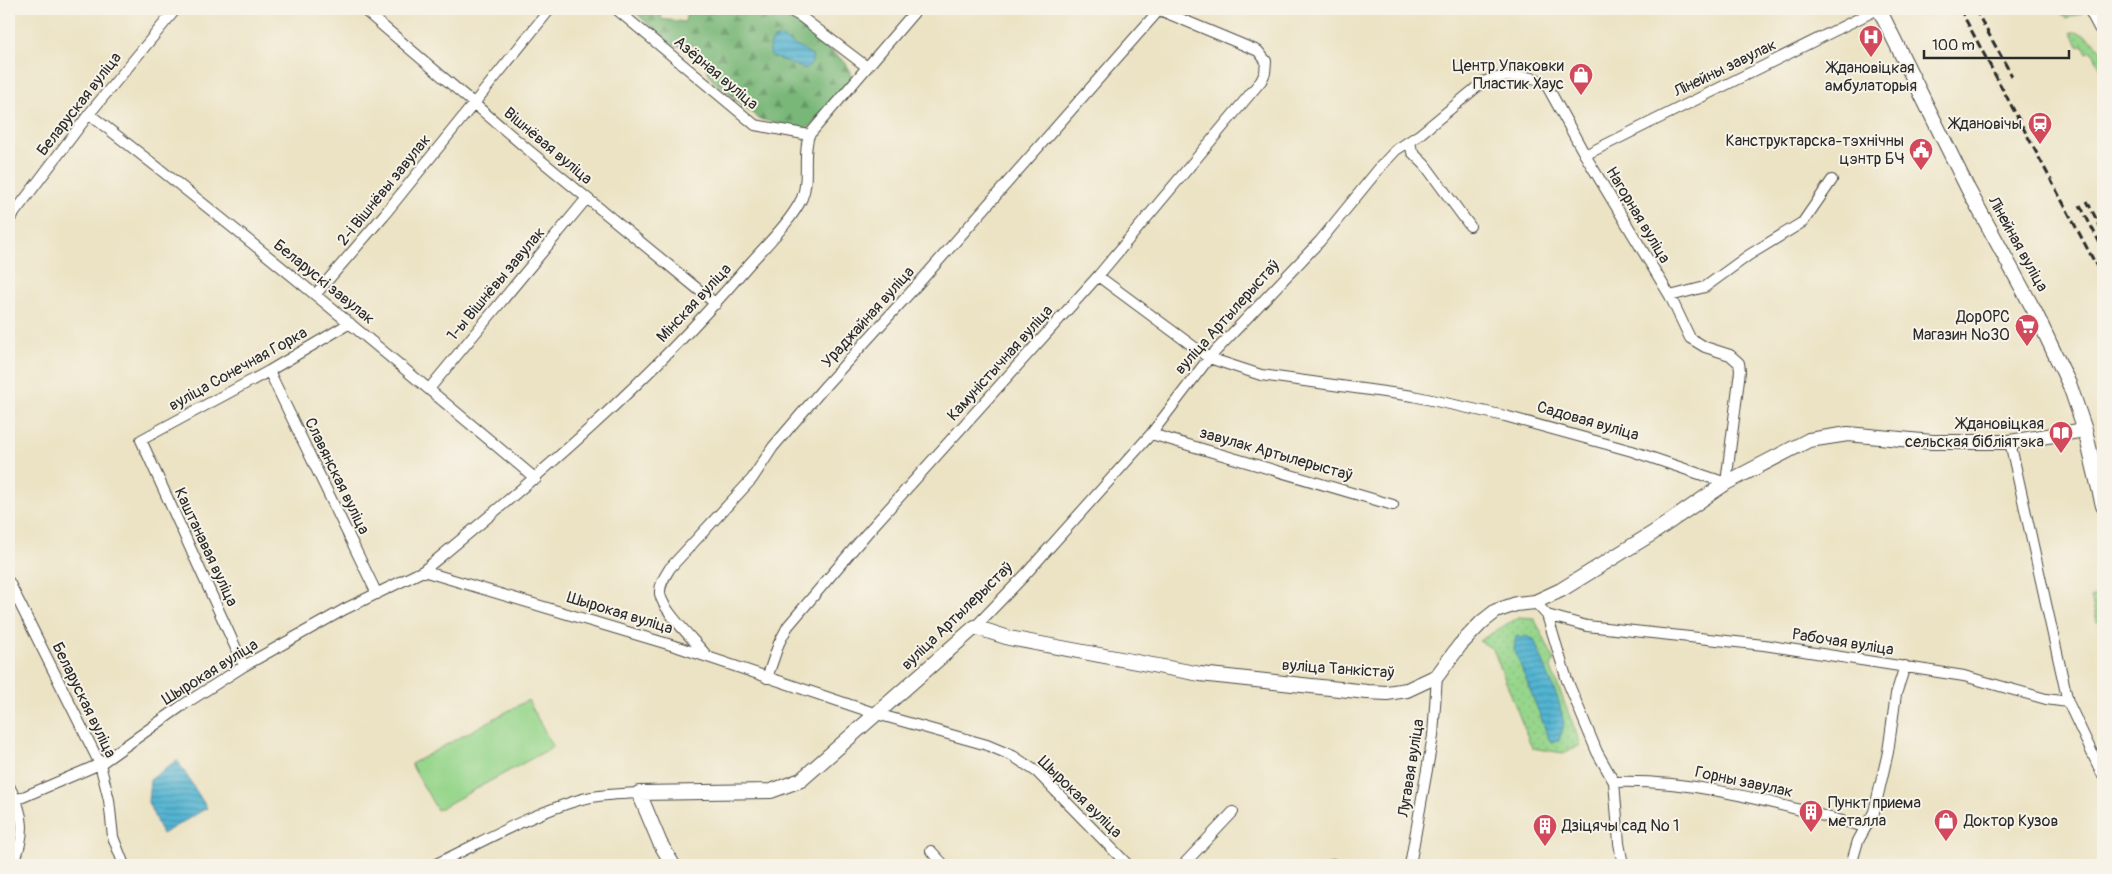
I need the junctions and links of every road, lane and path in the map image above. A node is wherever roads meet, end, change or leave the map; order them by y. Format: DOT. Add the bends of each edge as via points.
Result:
graph roads {
  1 [pos="176,9"];
  2 [pos="363,9"];
  3 [pos="550,9"];
  4 [pos="616,9"];
  5 [pos="787,9"];
  6 [pos="917,9"];
  7 [pos="1158,9"];
  8 [pos="1879,9"];
  9 [pos="2094,9"];
  10 [pos="2103,26"];
  11 [pos="867,67"];
  12 [pos="474,102"];
  13 [pos="89,114"];
  14 [pos="809,135"];
  15 [pos="1419,135"];
  16 [pos="1410,141"];
  17 [pos="1585,155"];
  18 [pos="1832,180"];
  19 [pos="587,198"];
  20 [pos="9,220"];
  21 [pos="1470,226"];
  22 [pos="1098,276"];
  23 [pos="316,295"];
  24 [pos="1670,296"];
  25 [pos="716,304"];
  26 [pos="350,323"];
  27 [pos="1209,358"];
  28 [pos="269,371"];
  29 [pos="429,389"];
  30 [pos="2085,430"];
  31 [pos="1151,434"];
  32 [pos="141,440"];
  33 [pos="2010,442"];
  34 [pos="536,479"];
  35 [pos="1726,483"];
  36 [pos="1393,504"];
  37 [pos="2103,506"];
  38 [pos="424,570"];
  39 [pos="9,582"];
  40 [pos="377,594"];
  41 [pos="1535,602"];
  42 [pos="1547,614"];
  43 [pos="976,627"];
  44 [pos="706,655"];
  45 [pos="244,666"];
  46 [pos="1905,666"];
  47 [pos="1437,676"];
  48 [pos="767,678"];
  49 [pos="2068,702"];
  50 [pos="877,714"];
  51 [pos="100,764"];
  52 [pos="2103,776"];
  53 [pos="1614,782"];
  54 [pos="9,786"];
  55 [pos="640,793"];
  56 [pos="13,800"];
  57 [pos="1234,812"];
  58 [pos="1866,827"];
  59 [pos="931,851"];
  60 [pos="13,865"];
  61 [pos="124,865"];
  62 [pos="434,865"];
  63 [pos="673,865"];
  64 [pos="944,865"];
  65 [pos="1128,865"];
  66 [pos="1183,865"];
  67 [pos="1410,865"];
  68 [pos="1623,865"];
  69 [pos="1851,865"];
  1 -- 13 [label="street, Беларуская вуліца"];
  2 -- 12 [label="street, Вішнёвая вуліца"];
  3 -- 12 [label="street"];
  4 -- 14 [label="street, Азёрная вуліца" via="755,125"];
  5 -- 11 [label="street"];
  6 -- 11 [label="street"];
  7 -- 22 [label="street, Камуністычная вуліца" via="1258,51 1266,61 1265,73"];
  7 -- 44 [label="street, Ураджайная вуліца" via="826,385 773,447 752,478 670,568 660,594 665,605"];
  8 -- 17 [label="street, Лінейны завулак"];
  8 -- 30 [label="street, Лінейная вуліца" via="1968,189 2035,312 2070,386"];
  9 -- 10 [label="highway"];
  11 -- 14 [label="street"];
  12 -- 19 [label="street, Вішнёвая вуліца"];
  12 -- 23 [label="street, 2-і Вішнёвы завулак"];
  13 -- 20 [label="street, Беларуская вуліца"];
  13 -- 23 [label="street, Беларускі завулак"];
  14 -- 25 [label="street, Мінская вуліца" via="805,188 797,208"];
  15 -- 16 [label="street, вуліца Артылерыстаў"];
  15 -- 17 [label="street, Нагорная вуліца" via="1483,82 1492,78 1537,78 1556,98"];
  16 -- 21 [label="street" via="1412,152"];
  16 -- 27 [label="street, вуліца Артылерыстаў" via="1382,164 1320,241"];
  17 -- 24 [label="street, Нагорная вуліца"];
  18 -- 24 [label="street" via="1803,222 1705,287"];
  19 -- 25 [label="street, Вішнёвая вуліца"];
  19 -- 29 [label="street, 1-ы Вішнёвы завулак"];
  22 -- 27 [label="street, Садовая вуліца"];
  22 -- 48 [label="street, Камуністычная вуліца" via="867,533 788,626 778,643"];
  23 -- 26 [label="street, Беларускі завулак"];
  24 -- 35 [label="street, Нагорная вуліца" via="1690,338 1730,355 1740,366"];
  25 -- 34 [label="street, Мінская вуліца" via="630,393"];
  26 -- 28 [label="street, вуліца Сонечная Горка"];
  26 -- 29 [label="street, Беларускі завулак"];
  27 -- 31 [label="street, вуліца Артылерыстаў"];
  27 -- 35 [label="street, Садовая вуліца" via="1262,375 1413,396 1505,416 1632,451"];
  28 -- 32 [label="street, вуліца Сонечная Горка"];
  28 -- 40 [label="street, Славянская вуліца"];
  29 -- 34 [label="street, Беларускі завулак"];
  30 -- 33 [label="street"];
  30 -- 37 [label="street, Лінейная вуліца"];
  31 -- 36 [label="street, завулак Артылерыстаў"];
  31 -- 43 [label="street, вуліца Артылерыстаў"];
  32 -- 45 [label="street, Каштанавая вуліца"];
  33 -- 35 [label="street" via="1932,442 1848,434 1828,436 1809,440"];
  33 -- 49 [label="street"];
  34 -- 38 [label="street, Мінская вуліца"];
  35 -- 41 [label="street, вуліца Танкістаў" via="1561,590"];
  38 -- 40 [label="street, Шырокая вуліца"];
  38 -- 44 [label="street, Шырокая вуліца"];
  39 -- 51 [label="street, Беларуская вуліца"];
  40 -- 45 [label="street, Шырокая вуліца"];
  41 -- 42 [label="street, Рабочая вуліца"];
  41 -- 47 [label="street, вуліца Танкістаў" via="1496,611 1460,644"];
  42 -- 46 [label="street, Рабочая вуліца" via="1587,626 1764,645"];
  42 -- 53 [label="street" via="1567,680 1597,752"];
  43 -- 47 [label="street, вуліца Танкістаў" via="1009,638 1200,674 1349,690 1387,693 1407,690"];
  43 -- 50 [label="street, вуліца Артылерыстаў"];
  44 -- 48 [label="street, Шырокая вуліца"];
  45 -- 51 [label="street, Шырокая вуліца"];
  46 -- 49 [label="street, Рабочая вуліца" via="1964,676"];
  46 -- 58 [label="street" via="1896,694 1888,752 1874,812"];
  47 -- 67 [label="street, Лугавая вуліца" via="1433,736"];
  48 -- 50 [label="street, Шырокая вуліца"];
  49 -- 52 [label="street"];
  50 -- 55 [label="street, вуліца Артылерыстаў" via="801,780 784,787 771,791"];
  50 -- 65 [label="street, Шырокая вуліца" via="987,745 1013,756 1037,772"];
  51 -- 56 [label="street, Шырокая вуліца"];
  51 -- 61 [label="street, Беларуская вуліца" via="113,836"];
  53 -- 58 [label="street, Горны завулак" via="1647,781 1760,798"];
  53 -- 68 [label="street"];
  54 -- 56 [label="street"];
  55 -- 62 [label="street, вуліца Артылерыстаў" via="606,794 582,799 524,822"];
  55 -- 63 [label="street" via="660,843"];
  56 -- 60 [label="street" via="23,827 20,850"];
  57 -- 66 [label="street"];
  58 -- 69 [label="street"];
  59 -- 64 [label="street"];
}
